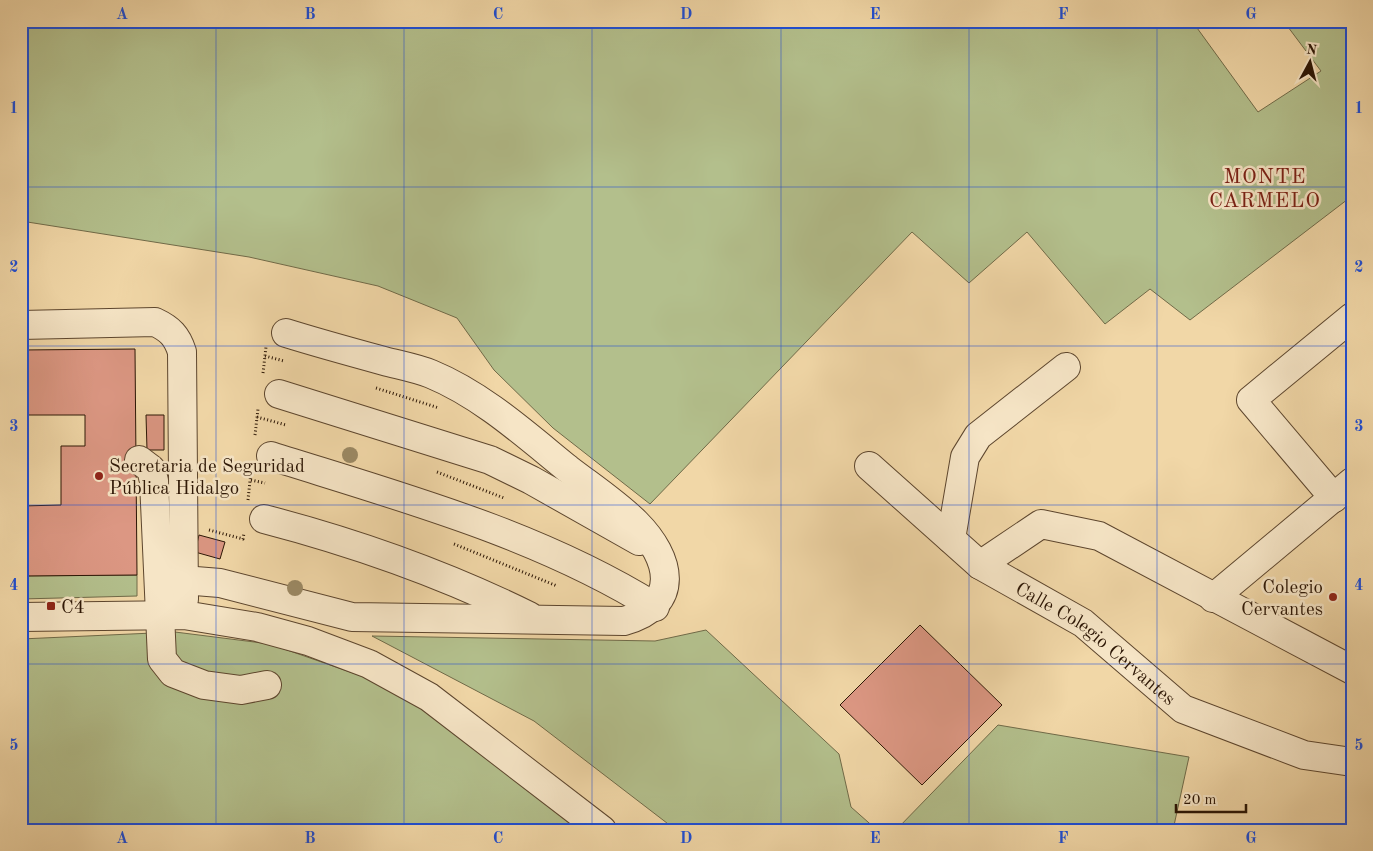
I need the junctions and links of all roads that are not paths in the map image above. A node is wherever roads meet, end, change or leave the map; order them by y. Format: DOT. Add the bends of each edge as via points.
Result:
graph roads {
  1 [pos="1352,316"];
  2 [pos="21,325"];
  3 [pos="276,335"];
  4 [pos="1066,367"];
  5 [pos="267,392"];
  6 [pos="259,454"];
  7 [pos="139,460"];
  8 [pos="869,466"];
  9 [pos="1343,490"];
  10 [pos="252,519"];
  11 [pos="950,539"];
  12 [pos="654,548"];
  13 [pos="980,565"];
  14 [pos="183,580"];
  15 [pos="1213,598"];
  16 [pos="655,606"];
  17 [pos="172,614"];
  18 [pos="21,617"];
  19 [pos="538,620"];
  20 [pos="1352,670"];
  21 [pos="267,685"];
  22 [pos="1352,762"];
  23 [pos="602,830"];
  1 -- 9 [label="street" via="1251,400"];
  2 -- 14 [label="street" via="155,322 168,328 178,339 182,352"];
  3 -- 12 [label="street" via="432,374 470,395 510,422 636,524"];
  4 -- 11 [label="street" via="978,436 965,457"];
  5 -- 12 [label="street" via="490,460"];
  6 -- 16 [label="street" via="424,504 544,550"];
  7 -- 17 [label="street" via="151,470 154,481"];
  8 -- 11 [label="street, Calle Colegio Cervantes"];
  9 -- 15 [label="street"];
  10 -- 19 [label="street" via="324,534 409,563"];
  11 -- 13 [label="street, Calle Colegio Cervantes"];
  12 -- 16 [label="street" via="665,576 663,595"];
  13 -- 15 [label="street" via="1041,524 1099,536"];
  13 -- 22 [label="street, Calle Colegio Cervantes" via="1083,622 1182,709 1304,755"];
  14 -- 17 [label="street"];
  14 -- 19 [label="street" via="220,583 352,617"];
  15 -- 20 [label="street"];
  16 -- 19 [label="street" via="642,616 624,621"];
  17 -- 18 [label="street"];
  17 -- 21 [label="street" via="162,659 172,673 204,685 241,690"];
  17 -- 23 [label="street" via="257,626 368,664 429,697"];
}
